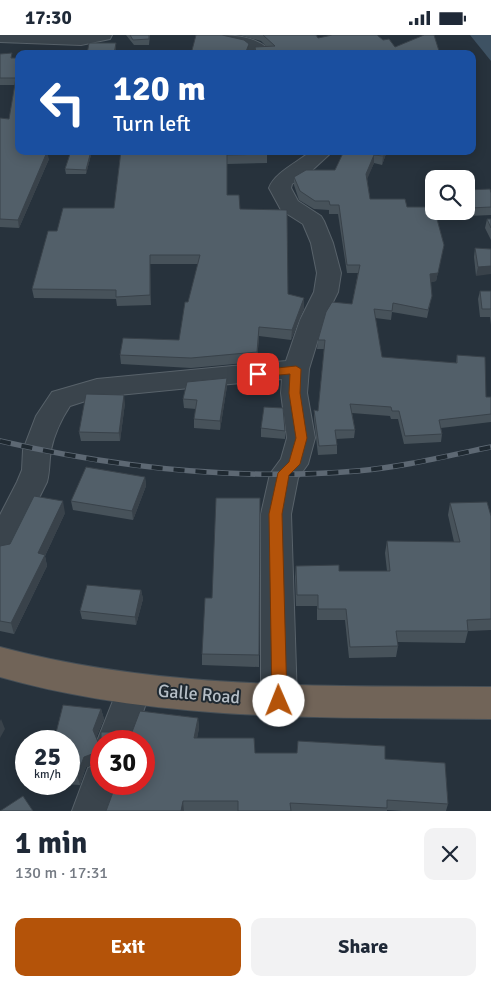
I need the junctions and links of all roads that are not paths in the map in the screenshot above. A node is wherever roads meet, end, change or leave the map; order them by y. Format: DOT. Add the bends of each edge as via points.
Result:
graph roads {
  1 [pos="104,35"];
  2 [pos="218,35"];
  3 [pos="0,37"];
  4 [pos="259,50"];
  5 [pos="318,155"];
  6 [pos="296,369"];
  7 [pos="0,545"];
  8 [pos="0,662"];
  9 [pos="134,689"];
  10 [pos="279,701"];
  11 [pos="491,703"];
  12 [pos="119,730"];
  13 [pos="96,795"];
  14 [pos="91,811"];
  1 -- 3 [label="street" via="81,39"];
  2 -- 4 [label="street" via="251,43"];
  5 -- 6 [label="street" via="282,181 280,188 289,205 313,221 329,273 326,292 312,320"];
  6 -- 7 [label="street" via="97,388 62,399 50,416 37,450 32,481"];
  6 -- 10 [label="street" via="294,393 302,438 294,464 284,473 276,514"];
  8 -- 9 [label="highway, Galle Road" via="86,682"];
  9 -- 10 [label="highway, Galle Road"];
  9 -- 12 [label="street"];
  10 -- 11 [label="highway, Galle Road"];
  13 -- 14 [label="street"];
}
